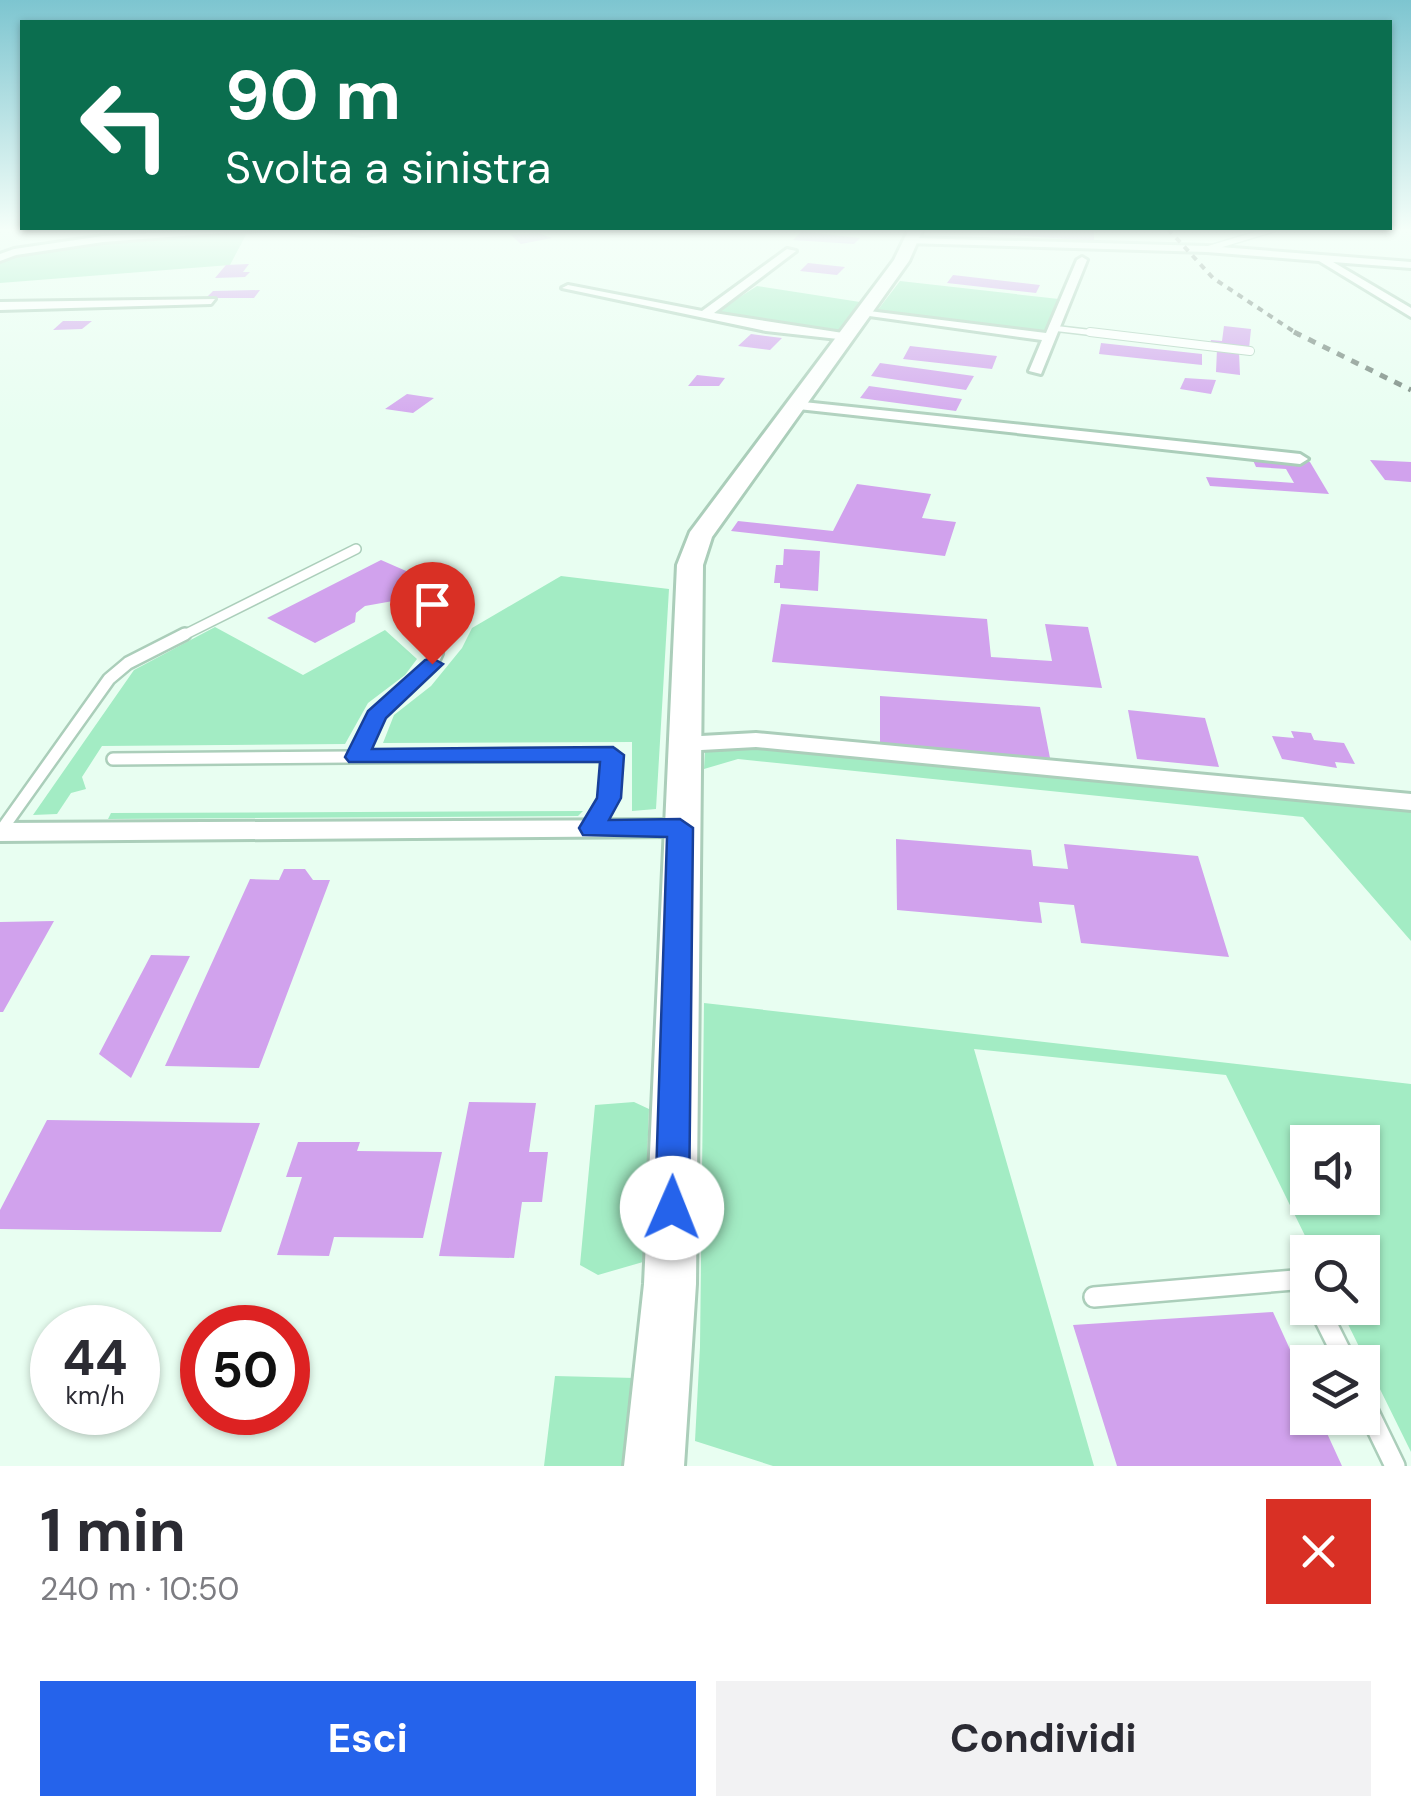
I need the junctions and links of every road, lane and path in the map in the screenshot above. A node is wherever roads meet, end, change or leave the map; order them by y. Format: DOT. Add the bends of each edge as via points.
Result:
graph roads {
  1 [pos="618,297"];
  2 [pos="728,297"];
  3 [pos="872,297"];
  4 [pos="1066,297"];
  5 [pos="1385,297"];
  6 [pos="211,301"];
  7 [pos="0,306"];
  8 [pos="1411,313"];
  9 [pos="705,314"];
  10 [pos="861,314"];
  11 [pos="1050,333"];
  12 [pos="844,338"];
  13 [pos="1250,351"];
  14 [pos="1036,371"];
  15 [pos="794,405"];
  16 [pos="1300,459"];
  17 [pos="356,548"];
  18 [pos="408,629"];
  19 [pos="683,744"];
  20 [pos="357,757"];
  21 [pos="113,759"];
  22 [pos="1411,802"];
  23 [pos="592,828"];
  24 [pos="680,828"];
  25 [pos="0,832"];
  26 [pos="1290,1281"];
  27 [pos="1094,1298"];
  28 [pos="1380,1434"];
  29 [pos="654,1466"];
  30 [pos="1396,1466"];
  1 -- 9 [label="street"];
  2 -- 9 [label="street"];
  3 -- 10 [label="main road"];
  4 -- 11 [label="street"];
  5 -- 8 [label="street"];
  6 -- 7 [label="street"];
  9 -- 12 [label="street"];
  10 -- 11 [label="street"];
  10 -- 12 [label="main road"];
  11 -- 13 [label="lane"];
  11 -- 14 [label="street"];
  12 -- 15 [label="main road"];
  15 -- 16 [label="street"];
  15 -- 19 [label="main road" via="699,538 690,565"];
  17 -- 25 [label="lane" via="128,663 109,679"];
  18 -- 20 [label="lane" via="437,653 376,716"];
  19 -- 22 [label="street" via="756,740"];
  19 -- 24 [label="main road"];
  20 -- 21 [label="lane"];
  20 -- 23 [label="lane" via="613,755 609,798"];
  23 -- 24 [label="street"];
  23 -- 25 [label="street"];
  24 -- 29 [label="main road" via="670,1284"];
  26 -- 27 [label="lane"];
  28 -- 30 [label="lane"];
}
